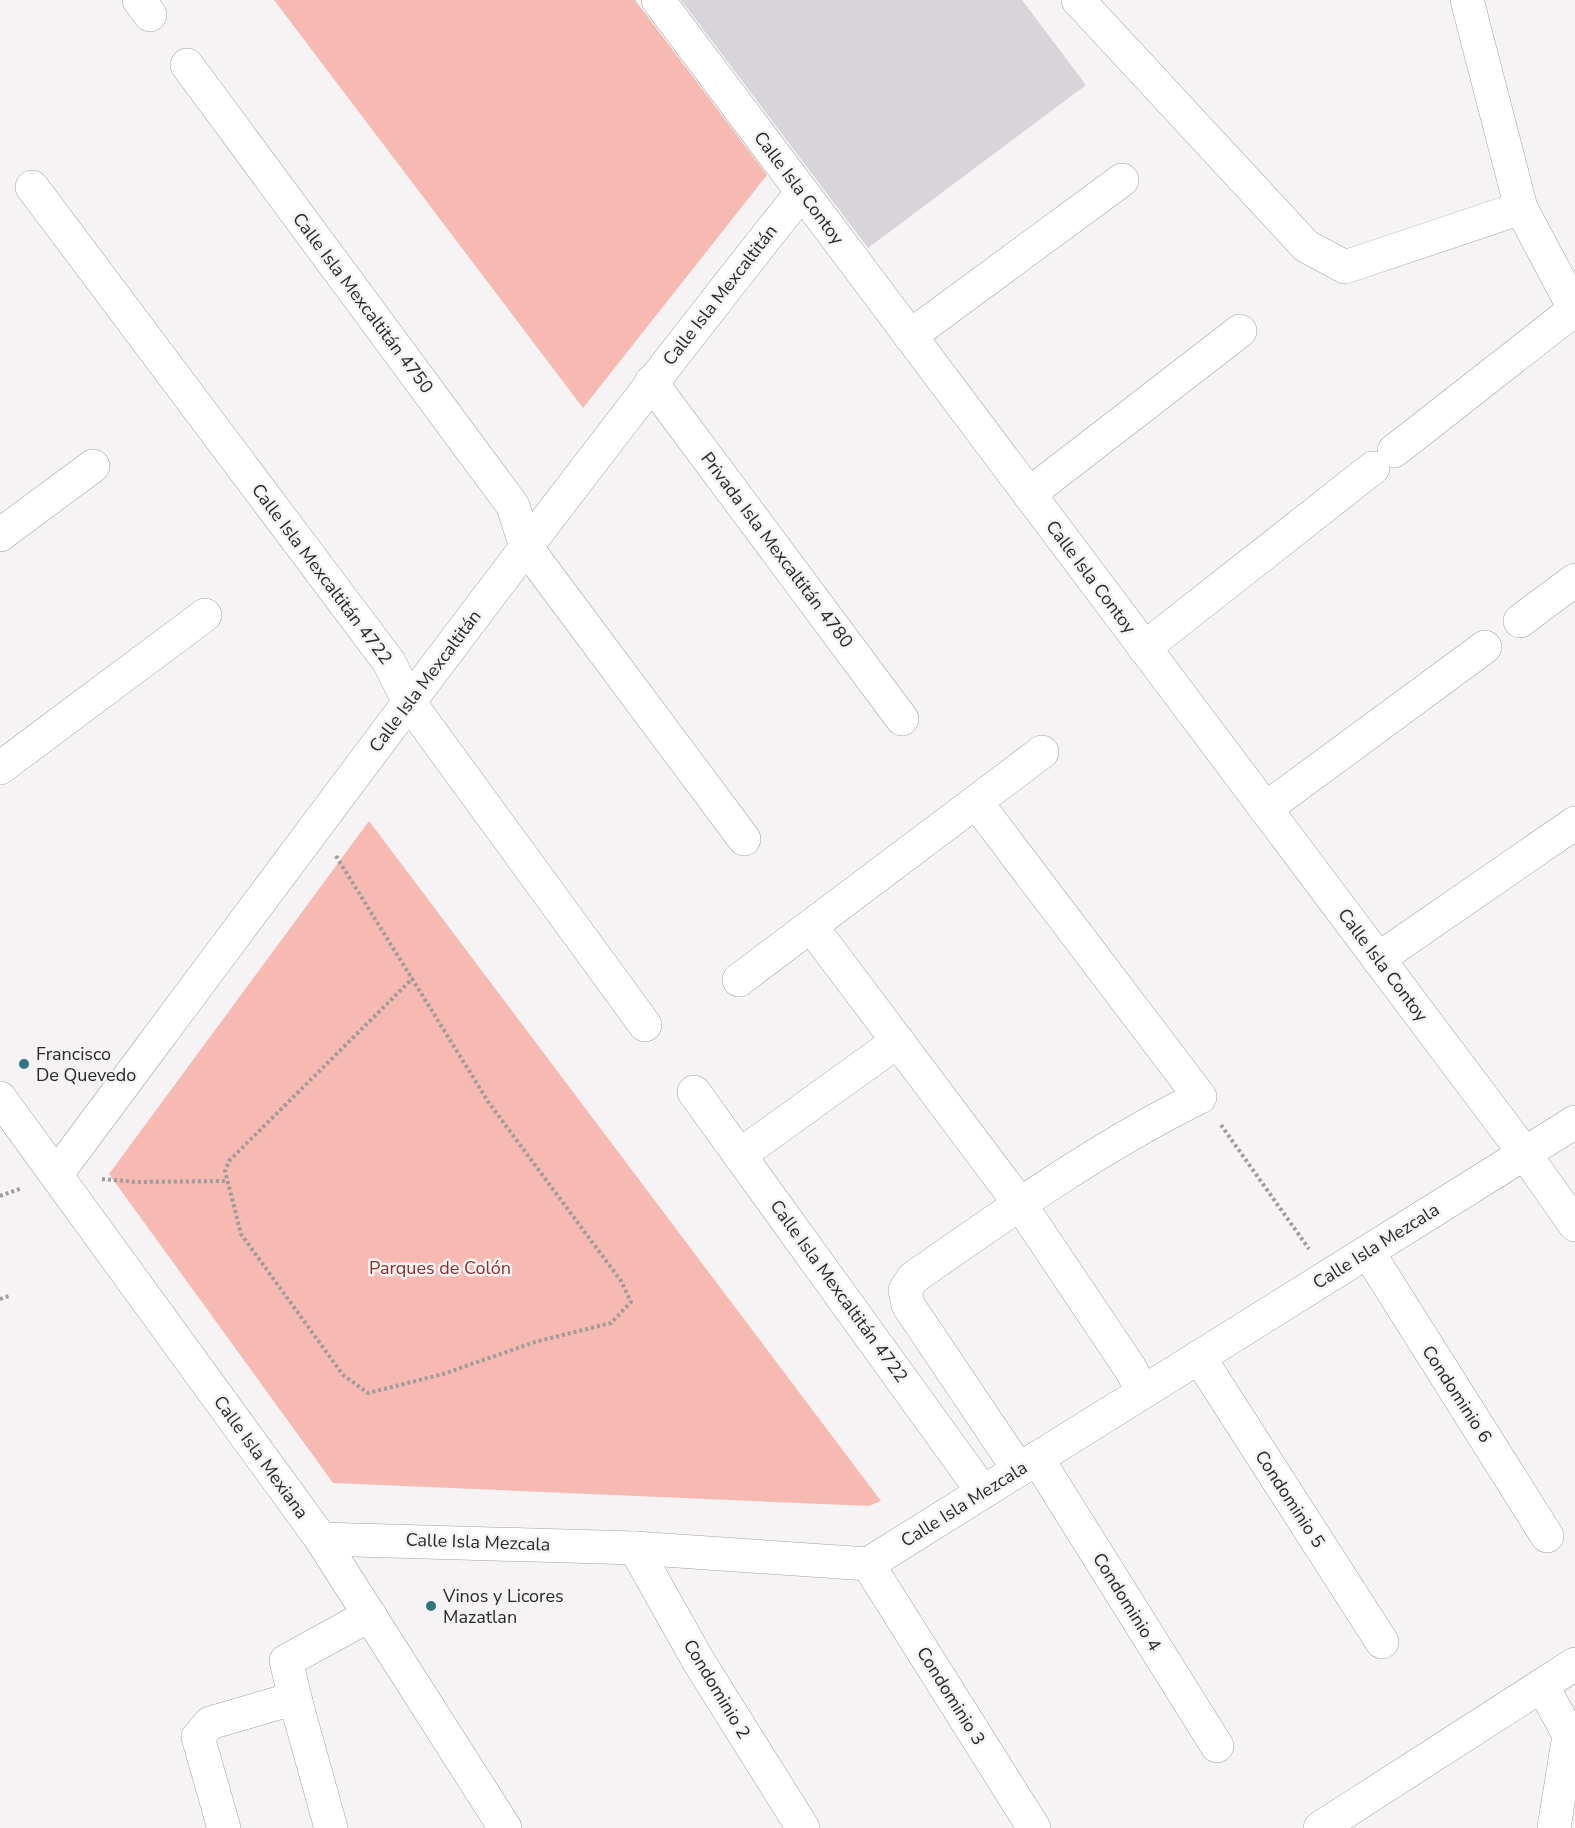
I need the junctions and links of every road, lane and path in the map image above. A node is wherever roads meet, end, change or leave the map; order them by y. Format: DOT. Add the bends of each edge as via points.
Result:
graph roads {
  1 [pos="658,0"];
  2 [pos="1078,0"];
  3 [pos="1467,0"];
  4 [pos="187,65"];
  5 [pos="1122,180"];
  6 [pos="32,187"];
  7 [pos="802,192"];
  8 [pos="1521,208"];
  9 [pos="1575,310"];
  10 [pos="1240,331"];
  11 [pos="910,336"];
  12 [pos="651,382"];
  13 [pos="93,466"];
  14 [pos="1029,494"];
  15 [pos="0,535"];
  16 [pos="526,547"];
  17 [pos="1575,580"];
  18 [pos="205,615"];
  19 [pos="1521,621"];
  20 [pos="1485,647"];
  21 [pos="1144,648"];
  22 [pos="409,702"];
  23 [pos="902,718"];
  24 [pos="1042,752"];
  25 [pos="0,768"];
  26 [pos="976,802"];
  27 [pos="1265,809"];
  28 [pos="1575,823"];
  29 [pos="316,825"];
  30 [pos="744,839"];
  31 [pos="811,926"];
  32 [pos="1378,959"];
  33 [pos="413,978"];
  34 [pos="739,980"];
  35 [pos="645,1025"];
  36 [pos="898,1041"];
  37 [pos="694,1092"];
  38 [pos="1200,1097"];
  39 [pos="0,1098"];
  40 [pos="1575,1122"];
  41 [pos="1525,1154"];
  42 [pos="740,1155"];
  43 [pos="56,1175"];
  44 [pos="227,1181"];
  45 [pos="1020,1204"];
  46 [pos="1575,1225"];
  47 [pos="1368,1251"];
  48 [pos="1323,1279"];
  49 [pos="9,1296"];
  50 [pos="0,1299"];
  51 [pos="1199,1357"];
  52 [pos="1143,1392"];
  53 [pos="1028,1464"];
  54 [pos="982,1492"];
  55 [pos="1547,1536"];
  56 [pos="321,1539"];
  57 [pos="635,1548"];
  58 [pos="868,1564"];
  59 [pos="370,1615"];
  60 [pos="1382,1642"];
  61 [pos="1575,1664"];
  62 [pos="1542,1686"];
  63 [pos="297,1706"];
  64 [pos="1217,1746"];
  65 [pos="1324,1827"];
  66 [pos="224,1828"];
  67 [pos="331,1828"];
  68 [pos="505,1828"];
  69 [pos="803,1828"];
  70 [pos="1034,1828"];
  71 [pos="1554,1828"];
  1 -- 7 [label="street, Calle Isla Contoy"];
  2 -- 8 [label="street" via="1306,246 1345,267"];
  3 -- 8 [label="street"];
  4 -- 16 [label="street, Calle Isla Mexcaltitán 4750" via="513,506"];
  5 -- 11 [label="street"];
  6 -- 22 [label="street, Calle Isla Mexcaltitán 4722" via="389,662"];
  7 -- 11 [label="street, Calle Isla Contoy"];
  7 -- 12 [label="street, Calle Isla Mexcaltitán"];
  8 -- 9 [label="street"];
  9 -- 21 [label="street"];
  10 -- 14 [label="street"];
  11 -- 14 [label="street, Calle Isla Contoy"];
  12 -- 16 [label="street, Calle Isla Mexcaltitán"];
  12 -- 23 [label="street, Privada Isla Mexcaltitán 4780"];
  13 -- 15 [label="street"];
  14 -- 21 [label="street, Calle Isla Contoy"];
  16 -- 22 [label="street, Calle Isla Mexcaltitán"];
  16 -- 30 [label="street, Calle Isla Mexcaltitán 4750"];
  17 -- 19 [label="street"];
  18 -- 25 [label="street"];
  20 -- 27 [label="street"];
  21 -- 27 [label="street, Calle Isla Contoy"];
  22 -- 29 [label="street, Calle Isla Mexcaltitán"];
  22 -- 35 [label="street, Calle Isla Mexcaltitán 4722"];
  24 -- 26 [label="street"];
  26 -- 31 [label="street"];
  26 -- 38 [label="street"];
  27 -- 32 [label="street, Calle Isla Contoy"];
  28 -- 32 [label="street"];
  29 -- 33 [label="path"];
  29 -- 43 [label="street, Calle Isla Mexcaltitán"];
  31 -- 34 [label="street"];
  31 -- 36 [label="street"];
  32 -- 41 [label="street, Calle Isla Contoy"];
  33 -- 44 [label="path" via="229,1161"];
  33 -- 44 [label="path" via="489,1103 621,1281 631,1302 611,1323 368,1393 343,1375 241,1234"];
  36 -- 42 [label="street"];
  36 -- 45 [label="street"];
  37 -- 42 [label="street, Calle Isla Mexcaltitán 4722"];
  38 -- 45 [label="street, Condominio 4" via="1121,1138"];
  38 -- 48 [label="path" via="1305,1240"];
  39 -- 43 [label="street, Calle Isla Mexiana"];
  40 -- 41 [label="street, Calle Isla Mezcala"];
  41 -- 46 [label="street, Calle Isla Contoy"];
  41 -- 47 [label="street, Calle Isla Mezcala"];
  42 -- 54 [label="street, Calle Isla Mexcaltitán 4722"];
  43 -- 44 [label="path" via="136,1182"];
  43 -- 56 [label="street, Calle Isla Mexiana"];
  45 -- 52 [label="street"];
  45 -- 53 [label="street, Condominio 4" via="913,1278 905,1290 908,1305"];
  47 -- 48 [label="street, Calle Isla Mezcala"];
  47 -- 55 [label="street, Condominio 6"];
  48 -- 51 [label="street, Calle Isla Mezcala"];
  49 -- 50 [label="path"];
  51 -- 52 [label="street, Calle Isla Mezcala"];
  51 -- 60 [label="street, Condominio 5"];
  52 -- 53 [label="street, Calle Isla Mezcala"];
  53 -- 54 [label="street, Calle Isla Mezcala"];
  53 -- 64 [label="street, Condominio 4"];
  54 -- 58 [label="street, Calle Isla Mezcala"];
  56 -- 57 [label="street, Calle Isla Mezcala"];
  56 -- 59 [label="street, Calle Isla Mexiana"];
  57 -- 58 [label="street, Calle Isla Mezcala"];
  57 -- 69 [label="street, Condominio 2" via="699,1662"];
  58 -- 70 [label="street, Condominio 3"];
  59 -- 63 [label="street" via="286,1661"];
  59 -- 68 [label="street, Calle Isla Mexiana"];
  61 -- 62 [label="street"];
  62 -- 65 [label="street"];
  62 -- 71 [label="street" via="1569,1735"];
  63 -- 66 [label="street" via="282,1702 210,1724 198,1737"];
  63 -- 67 [label="street"];
}
